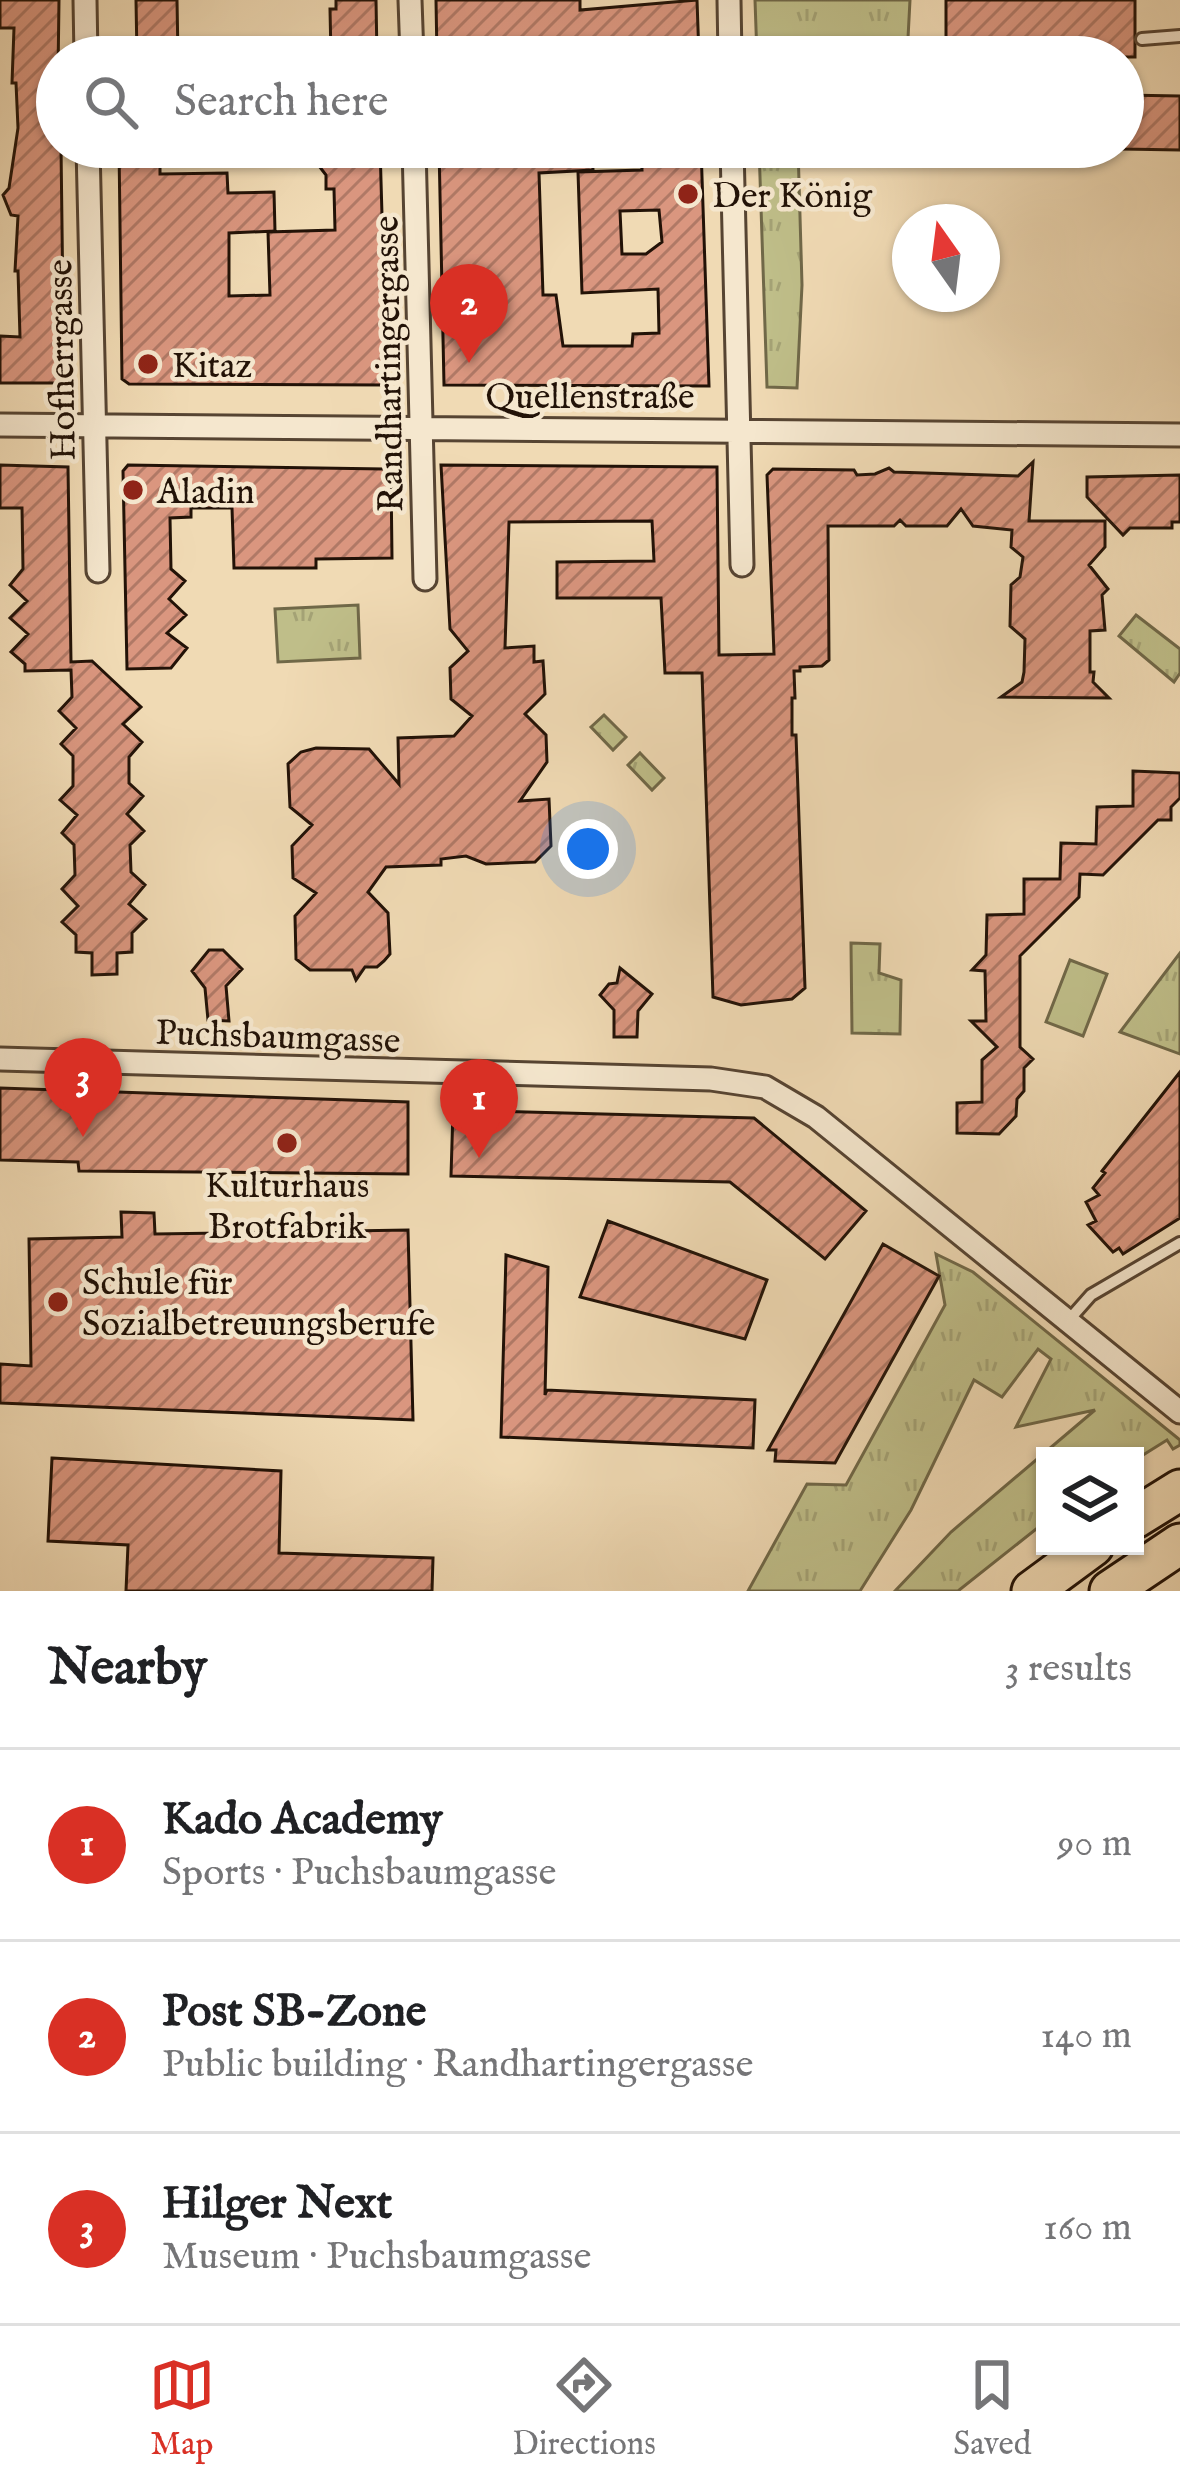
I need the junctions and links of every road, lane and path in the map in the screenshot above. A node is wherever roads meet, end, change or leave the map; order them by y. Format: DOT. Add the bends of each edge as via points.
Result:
graph roads {
  1 [pos="85,0"];
  2 [pos="410,0"];
  3 [pos="729,0"];
  4 [pos="86,36"];
  5 [pos="411,36"];
  6 [pos="730,36"];
  7 [pos="1180,36"];
  8 [pos="1144,39"];
  9 [pos="88,168"];
  10 [pos="415,168"];
  11 [pos="733,168"];
  12 [pos="0,425"];
  13 [pos="94,425"];
  14 [pos="422,427"];
  15 [pos="739,429"];
  16 [pos="1180,435"];
  17 [pos="742,565"];
  18 [pos="98,571"];
  19 [pos="425,579"];
  20 [pos="0,1059"];
  21 [pos="1180,1244"];
  22 [pos="1068,1321"];
  23 [pos="1180,1412"];
  24 [pos="1180,1490"];
  25 [pos="1144,1512"];
  26 [pos="1180,1544"];
  27 [pos="1081,1555"];
  28 [pos="1032,1591"];
  29 [pos="1110,1591"];
  1 -- 4 [label="street"];
  2 -- 5 [label="street"];
  3 -- 6 [label="street"];
  7 -- 8 [label="lane"];
  9 -- 13 [label="street, Hofherrgasse"];
  10 -- 14 [label="street, Randhartingergasse"];
  11 -- 15 [label="street"];
  12 -- 13 [label="street, Quellenstraße"];
  13 -- 14 [label="street, Quellenstraße"];
  13 -- 18 [label="street, Hofherrgasse"];
  14 -- 15 [label="street, Quellenstraße"];
  14 -- 19 [label="street, Randhartingergasse"];
  15 -- 16 [label="street, Quellenstraße"];
  15 -- 17 [label="street"];
  20 -- 22 [label="street, Puchsbaumgasse" via="737,1081 791,1100"];
  21 -- 22 [label="lane" via="1091,1295"];
  22 -- 23 [label="street, Puchsbaumgasse"];
  24 -- 25 [label="highway"];
  26 -- 29 [label="highway"];
  27 -- 28 [label="highway"];
}
